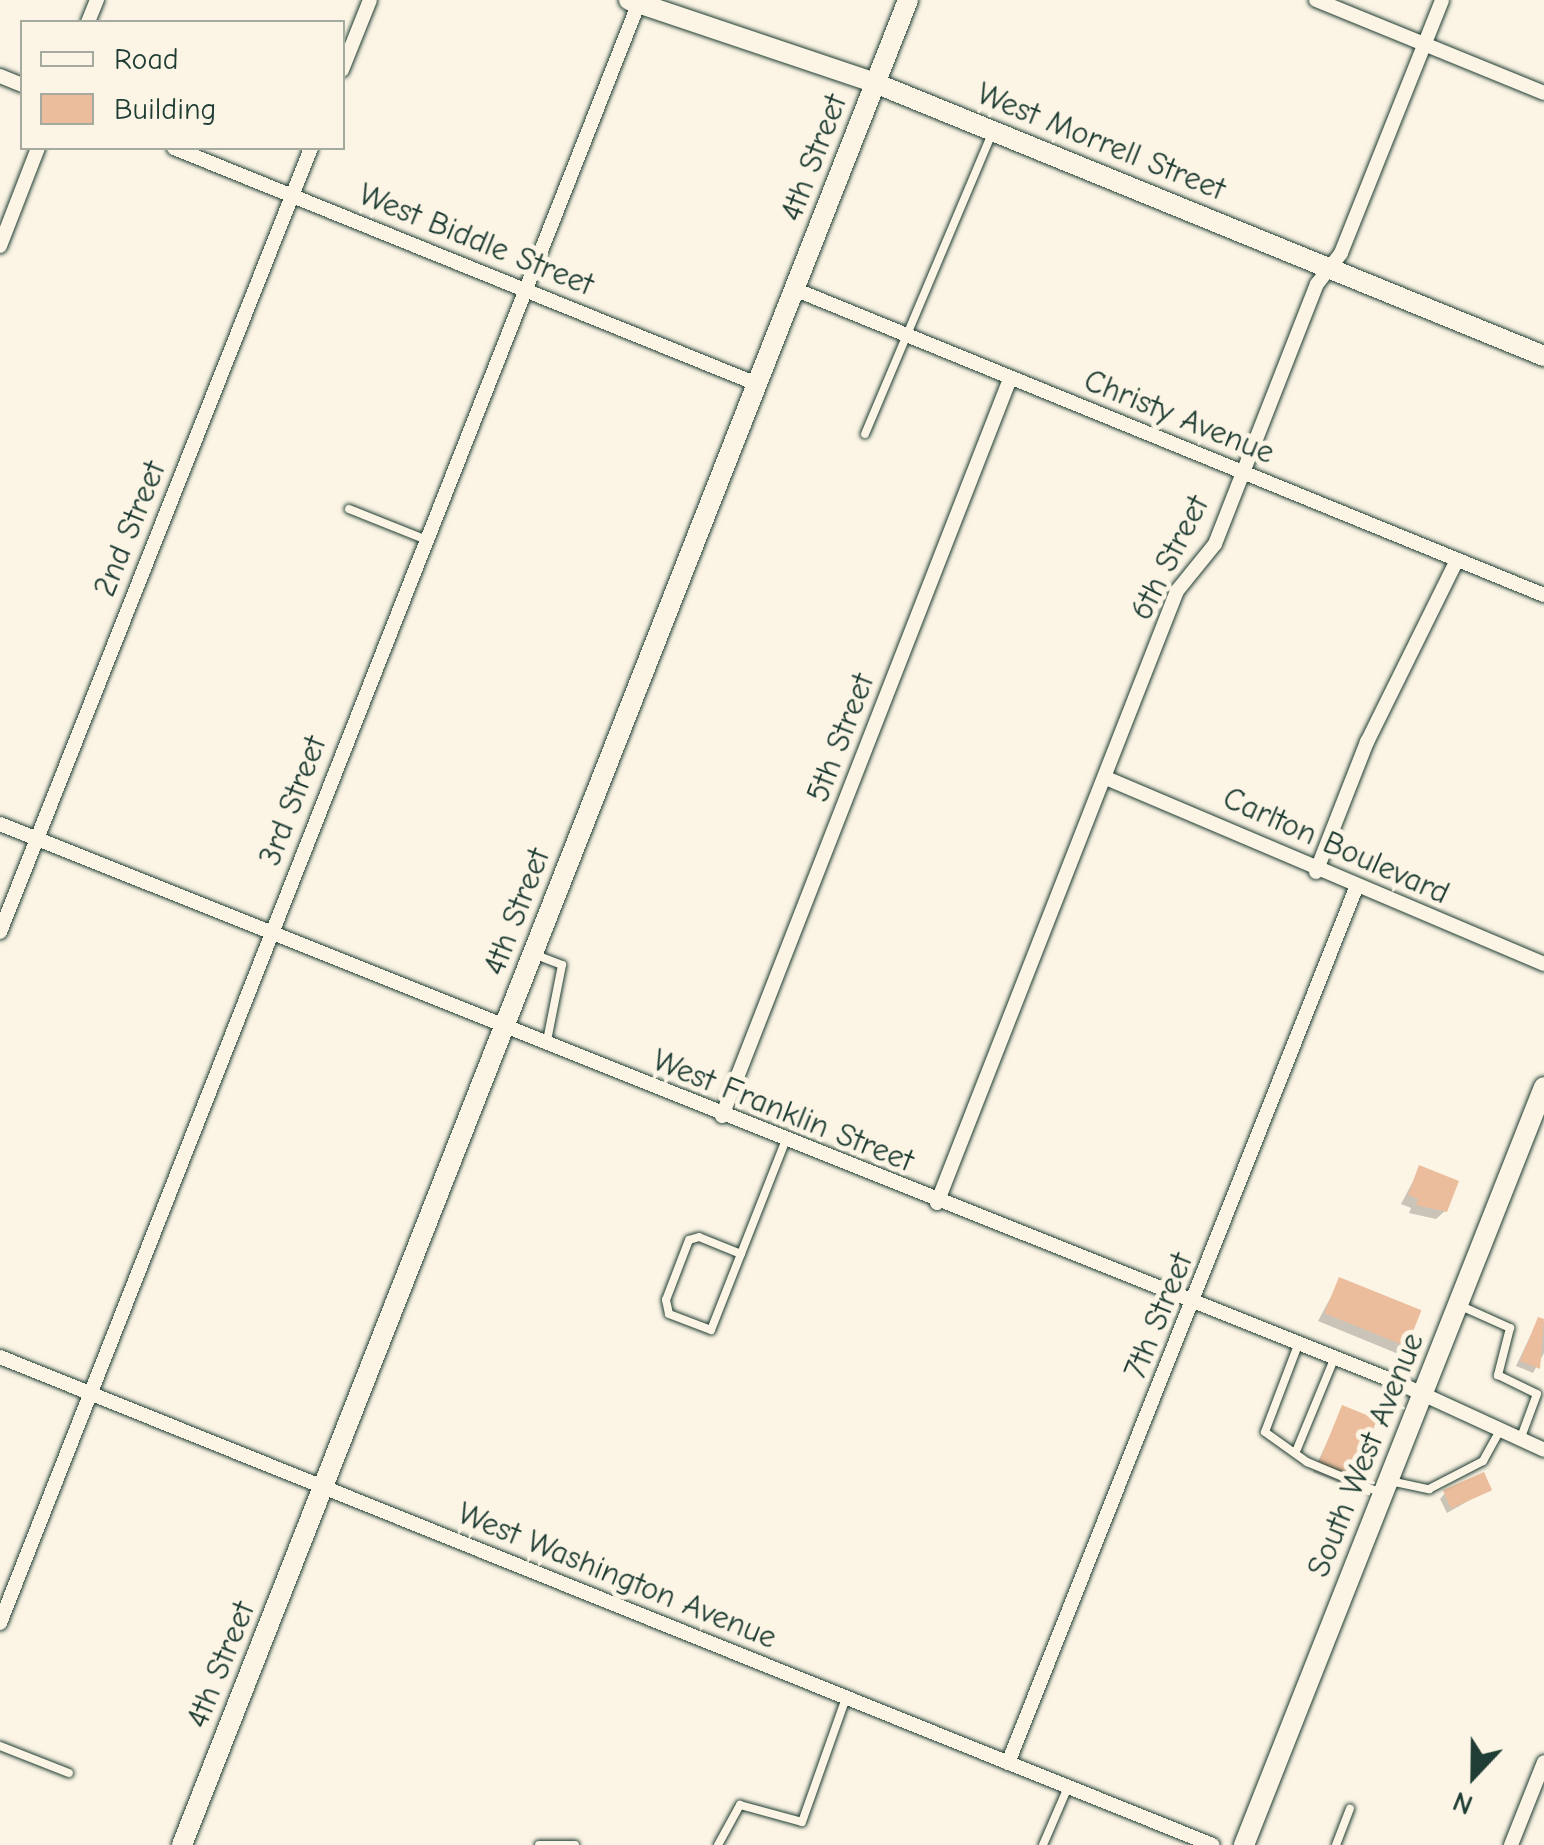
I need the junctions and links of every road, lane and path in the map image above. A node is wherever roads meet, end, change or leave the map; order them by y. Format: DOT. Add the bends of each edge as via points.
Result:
graph roads {
  1 [pos="370,0"];
  2 [pos="908,0"];
  3 [pos="1316,0"];
  4 [pos="1442,0"];
  5 [pos="636,1"];
  6 [pos="1424,44"];
  7 [pos="345,62"];
  8 [pos="875,84"];
  9 [pos="1544,93"];
  10 [pos="993,130"];
  11 [pos="37,150"];
  12 [pos="179,150"];
  13 [pos="310,150"];
  14 [pos="292,196"];
  15 [pos="0,246"];
  16 [pos="1330,268"];
  17 [pos="525,290"];
  18 [pos="794,290"];
  19 [pos="908,336"];
  20 [pos="1544,356"];
  21 [pos="1010,379"];
  22 [pos="757,384"];
  23 [pos="865,434"];
  24 [pos="1242,472"];
  25 [pos="349,509"];
  26 [pos="424,539"];
  27 [pos="1458,560"];
  28 [pos="1544,595"];
  29 [pos="1106,778"];
  30 [pos="0,824"];
  31 [pos="37,838"];
  32 [pos="1316,872"];
  33 [pos="1356,888"];
  34 [pos="0,932"];
  35 [pos="272,933"];
  36 [pos="533,954"];
  37 [pos="1544,964"];
  38 [pos="503,1028"];
  39 [pos="545,1045"];
  40 [pos="1544,1087"];
  41 [pos="722,1116"];
  42 [pos="784,1142"];
  43 [pos="936,1203"];
  44 [pos="741,1254"];
  45 [pos="1194,1304"];
  46 [pos="1460,1305"];
  47 [pos="1298,1345"];
  48 [pos="0,1357"];
  49 [pos="1335,1357"];
  50 [pos="91,1394"];
  51 [pos="1420,1396"];
  52 [pos="1499,1432"];
  53 [pos="1520,1440"];
  54 [pos="1298,1450"];
  55 [pos="1544,1450"];
  56 [pos="1383,1486"];
  57 [pos="324,1488"];
  58 [pos="0,1622"];
  59 [pos="846,1698"];
  60 [pos="0,1746"];
  61 [pos="1544,1762"];
  62 [pos="1008,1763"];
  63 [pos="69,1774"];
  64 [pos="1068,1787"];
  65 [pos="1350,1809"];
  66 [pos="182,1845"];
  67 [pos="539,1845"];
  68 [pos="575,1845"];
  69 [pos="718,1845"];
  70 [pos="1043,1845"];
  71 [pos="1213,1845"];
  72 [pos="1244,1845"];
  73 [pos="1336,1845"];
  74 [pos="1511,1845"];
  1 -- 7 [label="street"];
  2 -- 8 [label="street, 4th Street"];
  3 -- 6 [label="street"];
  4 -- 6 [label="street, 6th Street"];
  5 -- 8 [label="street, West Morrell Street"];
  5 -- 17 [label="street, 3rd Street"];
  6 -- 9 [label="street"];
  6 -- 16 [label="street, 6th Street"];
  8 -- 10 [label="street, West Morrell Street"];
  8 -- 18 [label="street, 4th Street"];
  10 -- 16 [label="street, West Morrell Street"];
  10 -- 19 [label="lane"];
  11 -- 15 [label="street"];
  12 -- 14 [label="street, West Biddle Street"];
  13 -- 14 [label="street, 2nd Street"];
  14 -- 17 [label="street, West Biddle Street"];
  14 -- 31 [label="street, 2nd Street"];
  16 -- 20 [label="street, West Morrell Street"];
  16 -- 24 [label="street, 6th Street" via="1317,284"];
  17 -- 22 [label="street, West Biddle Street"];
  17 -- 26 [label="street, 3rd Street"];
  18 -- 19 [label="street, Christy Avenue"];
  18 -- 22 [label="street, 4th Street"];
  19 -- 21 [label="street, Christy Avenue"];
  19 -- 23 [label="lane"];
  21 -- 24 [label="street, Christy Avenue"];
  21 -- 41 [label="street, 5th Street"];
  22 -- 36 [label="street, 4th Street"];
  24 -- 27 [label="street, Christy Avenue"];
  24 -- 29 [label="street, 6th Street" via="1215,544 1177,591"];
  25 -- 26 [label="lane"];
  26 -- 35 [label="street, 3rd Street"];
  27 -- 28 [label="street, Christy Avenue"];
  27 -- 32 [label="street" via="1367,742"];
  29 -- 32 [label="street, Carlton Boulevard"];
  29 -- 43 [label="street, 6th Street"];
  30 -- 31 [label="street, West Franklin Street"];
  31 -- 34 [label="street, 2nd Street"];
  31 -- 35 [label="street, West Franklin Street"];
  32 -- 33 [label="street, Carlton Boulevard"];
  33 -- 37 [label="street, Carlton Boulevard"];
  33 -- 45 [label="street, 7th Street"];
  35 -- 38 [label="street, West Franklin Street"];
  35 -- 50 [label="street, 3rd Street"];
  36 -- 38 [label="street, 4th Street"];
  36 -- 39 [label="lane" via="562,965"];
  38 -- 39 [label="street, West Franklin Street"];
  38 -- 57 [label="street, 4th Street"];
  39 -- 41 [label="street, West Franklin Street"];
  40 -- 46 [label="street, South West Avenue"];
  41 -- 42 [label="street, West Franklin Street"];
  42 -- 43 [label="street, West Franklin Street"];
  42 -- 44 [label="lane"];
  43 -- 45 [label="street, West Franklin Street"];
  44 -- 44 [label="lane" via="711,1330 669,1314 666,1300 689,1240 698,1237"];
  45 -- 47 [label="street, West Franklin Street"];
  45 -- 62 [label="street, 7th Street"];
  46 -- 51 [label="street, South West Avenue"];
  46 -- 53 [label="lane" via="1510,1328 1498,1374 1536,1394"];
  47 -- 49 [label="street, West Franklin Street"];
  47 -- 54 [label="lane" via="1264,1426"];
  48 -- 50 [label="street, West Washington Avenue"];
  49 -- 51 [label="street, West Franklin Street"];
  49 -- 54 [label="lane"];
  50 -- 57 [label="street, West Washington Avenue"];
  50 -- 58 [label="street, 3rd Street"];
  51 -- 52 [label="street, West Franklin Street"];
  51 -- 56 [label="street, South West Avenue"];
  52 -- 53 [label="street, West Franklin Street"];
  52 -- 56 [label="lane" via="1483,1460 1428,1489"];
  53 -- 55 [label="street, West Franklin Street"];
  54 -- 56 [label="lane" via="1306,1462"];
  56 -- 72 [label="street, South West Avenue"];
  57 -- 59 [label="street, West Washington Avenue"];
  57 -- 66 [label="street, 4th Street"];
  59 -- 62 [label="street, West Washington Avenue"];
  59 -- 69 [label="lane" via="802,1822 740,1805"];
  60 -- 63 [label="lane"];
  61 -- 74 [label="street"];
  62 -- 64 [label="street, West Washington Avenue"];
  64 -- 70 [label="lane"];
  64 -- 71 [label="street, West Washington Avenue"];
  65 -- 73 [label="lane"];
  67 -- 68 [label="lane"];
}
